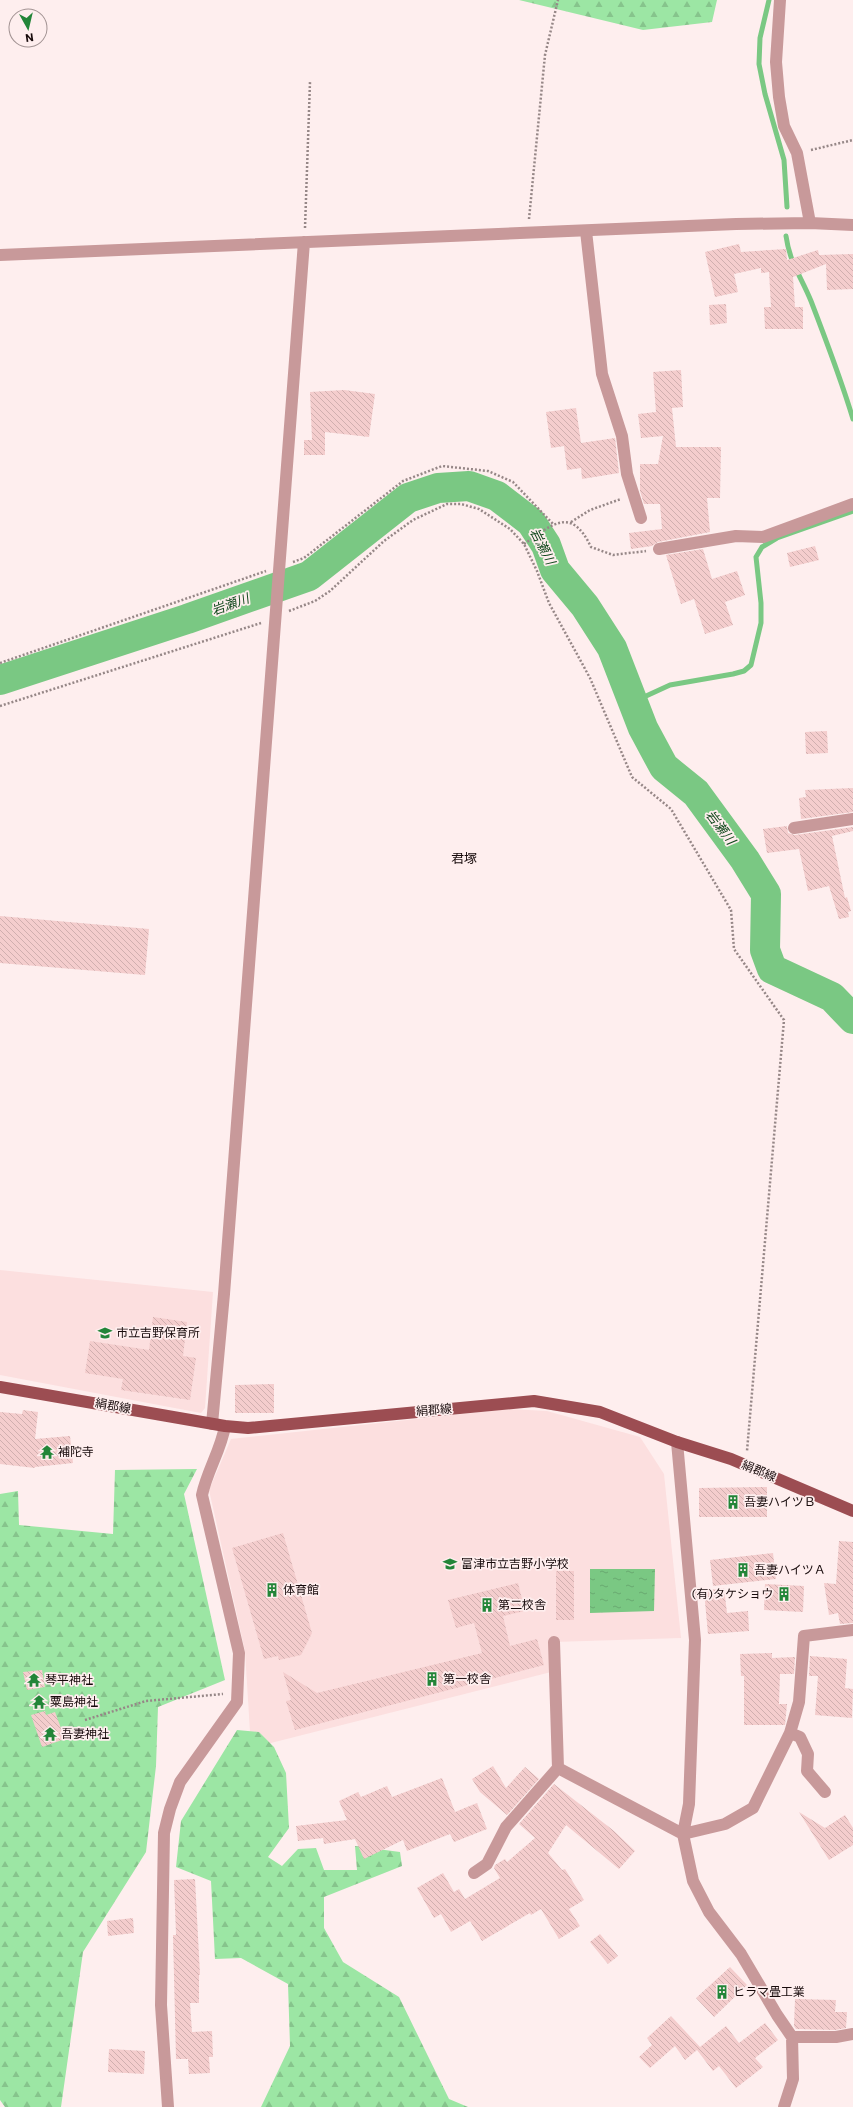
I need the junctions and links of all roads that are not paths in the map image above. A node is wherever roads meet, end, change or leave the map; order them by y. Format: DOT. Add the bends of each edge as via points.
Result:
graph roads {
  1 [pos="780,0"];
  2 [pos="810,223"];
  3 [pos="853,225"];
  4 [pos="586,231"];
  5 [pos="304,242"];
  6 [pos="0,255"];
  7 [pos="853,504"];
  8 [pos="641,518"];
  9 [pos="659,549"];
  10 [pos="853,819"];
  11 [pos="794,828"];
  12 [pos="0,1387"];
  13 [pos="212,1424"];
  14 [pos="225,1426"];
  15 [pos="677,1442"];
  16 [pos="853,1511"];
  17 [pos="853,1630"];
  18 [pos="554,1642"];
  19 [pos="790,1733"];
  20 [pos="558,1768"];
  21 [pos="825,1792"];
  22 [pos="683,1834"];
  23 [pos="474,1873"];
  24 [pos="853,2034"];
  25 [pos="792,2037"];
  26 [pos="168,2107"];
  27 [pos="784,2107"];
  1 -- 2 [label="street" via="776,62 779,97 784,126 798,153"];
  2 -- 3 [label="street"];
  2 -- 4 [label="street"];
  4 -- 5 [label="street"];
  4 -- 8 [label="street" via="602,374 622,436 627,474"];
  5 -- 6 [label="street"];
  5 -- 13 [label="street" via="281,570"];
  7 -- 9 [label="street" via="763,536 736,536"];
  10 -- 11 [label="street"];
  12 -- 13 [label="main road, 絹郡線"];
  13 -- 14 [label="main road, 絹郡線"];
  14 -- 15 [label="main road, 絹郡線" via="248,1428 534,1401 600,1412"];
  14 -- 26 [label="street" via="202,1495 239,1653 238,1692 237,1702 180,1782 164,1833 161,2005"];
  15 -- 16 [label="main road, 絹郡線" via="745,1465"];
  15 -- 22 [label="street" via="695,1640 689,1804"];
  17 -- 19 [label="street" via="804,1636 799,1702"];
  18 -- 20 [label="street"];
  19 -- 21 [label="street" via="800,1737 808,1754 807,1772"];
  19 -- 22 [label="street" via="753,1808 725,1824"];
  20 -- 22 [label="street"];
  20 -- 23 [label="street" via="506,1827 487,1864"];
  22 -- 25 [label="street" via="693,1881 709,1912 741,1954 776,2015"];
  24 -- 25 [label="street" via="836,2037"];
  25 -- 27 [label="street" via="793,2079"];
}
